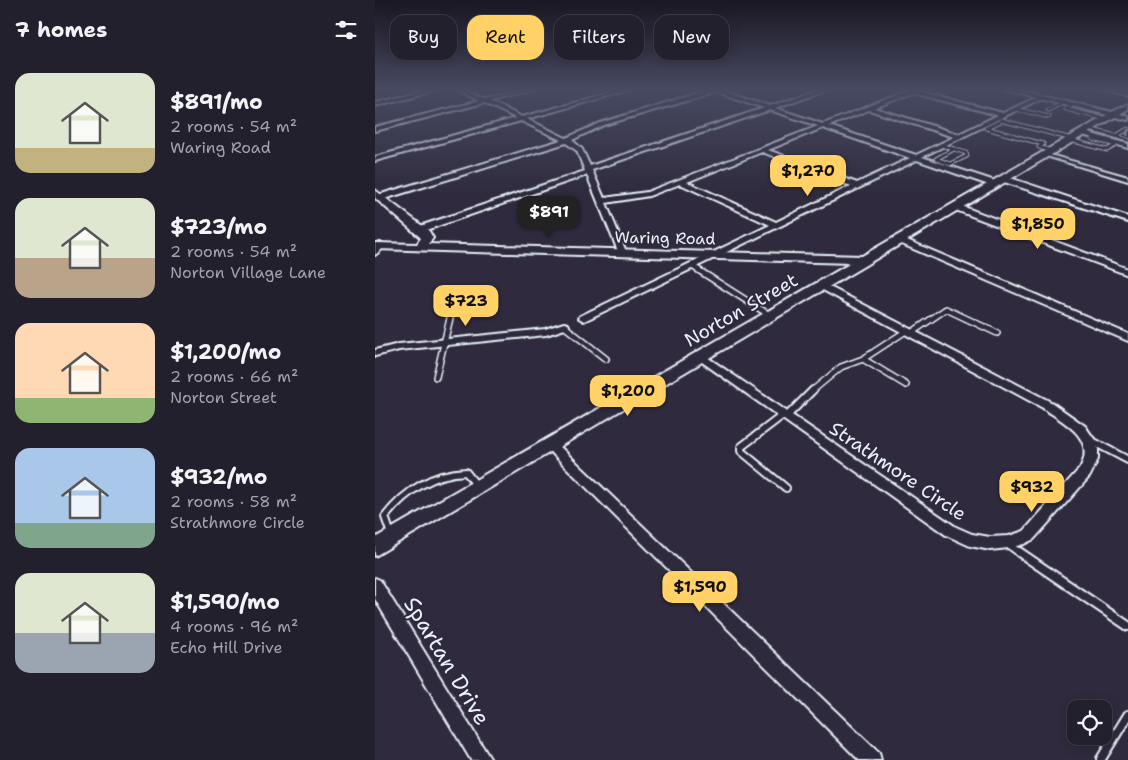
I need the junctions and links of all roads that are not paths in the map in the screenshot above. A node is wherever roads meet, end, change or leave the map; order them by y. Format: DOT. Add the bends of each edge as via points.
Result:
graph roads {
  1 [pos="393,124"];
  2 [pos="500,124"];
  3 [pos="532,124"];
  4 [pos="601,124"];
  5 [pos="722,124"];
  6 [pos="817,124"];
  7 [pos="826,124"];
  8 [pos="922,124"];
  9 [pos="986,124"];
  10 [pos="991,124"];
  11 [pos="1023,124"];
  12 [pos="1096,124"];
  13 [pos="822,126"];
  14 [pos="375,129"];
  15 [pos="1128,129"];
  16 [pos="1085,131"];
  17 [pos="959,136"];
  18 [pos="1116,136"];
  19 [pos="1071,139"];
  20 [pos="1093,139"];
  21 [pos="1128,140"];
  22 [pos="567,141"];
  23 [pos="1118,144"];
  24 [pos="941,145"];
  25 [pos="1128,146"];
  26 [pos="955,149"];
  27 [pos="762,150"];
  28 [pos="1048,152"];
  29 [pos="916,158"];
  30 [pos="375,159"];
  31 [pos="590,171"];
  32 [pos="1004,179"];
  33 [pos="1128,179"];
  34 [pos="681,182"];
  35 [pos="995,184"];
  36 [pos="857,186"];
  37 [pos="378,195"];
  38 [pos="602,200"];
  39 [pos="956,207"];
  40 [pos="1128,220"];
  41 [pos="776,225"];
  42 [pos="420,229"];
  43 [pos="900,240"];
  44 [pos="420,247"];
  45 [pos="377,248"];
  46 [pos="623,254"];
  47 [pos="715,255"];
  48 [pos="865,260"];
  49 [pos="692,266"];
  50 [pos="1128,272"];
  51 [pos="822,286"];
  52 [pos="451,314"];
  53 [pos="771,316"];
  54 [pos="584,318"];
  55 [pos="564,326"];
  56 [pos="908,332"];
  57 [pos="997,333"];
  58 [pos="1128,338"];
  59 [pos="443,342"];
  60 [pos="375,352"];
  61 [pos="700,357"];
  62 [pos="606,359"];
  63 [pos="863,359"];
  64 [pos="436,377"];
  65 [pos="906,384"];
  66 [pos="784,416"];
  67 [pos="1089,439"];
  68 [pos="551,445"];
  69 [pos="1128,460"];
  70 [pos="478,488"];
  71 [pos="786,488"];
  72 [pos="392,538"];
  73 [pos="1006,543"];
  74 [pos="375,548"];
  75 [pos="375,585"];
  76 [pos="1128,626"];
  77 [pos="1128,715"];
  78 [pos="1101,759"];
  79 [pos="481,760"];
  80 [pos="872,760"];
  1 -- 14 [label="street"];
  2 -- 30 [label="street"];
  3 -- 22 [label="street"];
  4 -- 22 [label="street"];
  5 -- 31 [label="street"];
  6 -- 13 [label="street"];
  7 -- 13 [label="street"];
  8 -- 17 [label="street"];
  9 -- 17 [label="street"];
  10 -- 28 [label="lane" via="986,128 1043,144 1039,147"];
  11 -- 19 [label="lane"];
  12 -- 16 [label="main road, Norton Street"];
  13 -- 27 [label="street"];
  13 -- 29 [label="street"];
  15 -- 18 [label="lane"];
  16 -- 18 [label="lane"];
  16 -- 19 [label="main road, Norton Street"];
  16 -- 23 [label="street"];
  17 -- 24 [label="street"];
  18 -- 21 [label="lane"];
  19 -- 23 [label="lane" via="1107,150"];
  19 -- 28 [label="main road, Norton Street"];
  20 -- 23 [label="lane"];
  22 -- 31 [label="street" via="580,150"];
  22 -- 37 [label="street"];
  23 -- 25 [label="street"];
  24 -- 26 [label="lane"];
  24 -- 29 [label="street"];
  26 -- 26 [label="lane" via="967,156 950,164 936,159"];
  27 -- 34 [label="street"];
  27 -- 36 [label="street"];
  28 -- 32 [label="main road, Norton Street"];
  28 -- 33 [label="street"];
  29 -- 35 [label="street"];
  29 -- 36 [label="street"];
  31 -- 38 [label="street"];
  31 -- 42 [label="street"];
  32 -- 35 [label="main road, Norton Street"];
  32 -- 40 [label="street"];
  34 -- 38 [label="street" via="649,194"];
  34 -- 41 [label="street"];
  35 -- 39 [label="main road, Norton Street"];
  36 -- 41 [label="street"];
  37 -- 42 [label="main road"];
  38 -- 46 [label="street"];
  39 -- 43 [label="main road, Norton Street"];
  39 -- 50 [label="street"];
  41 -- 47 [label="street"];
  42 -- 44 [label="main road" via="427,238"];
  43 -- 48 [label="main road, Norton Street"];
  43 -- 58 [label="street"];
  44 -- 45 [label="main road, Waring Road"];
  44 -- 46 [label="main road, Waring Road"];
  46 -- 47 [label="main road, Waring Road"];
  47 -- 48 [label="main road, Waring Road"];
  47 -- 49 [label="street"];
  48 -- 51 [label="main road, Norton Street"];
  49 -- 53 [label="lane"];
  49 -- 54 [label="street"];
  51 -- 53 [label="main road, Norton Street"];
  51 -- 56 [label="street"];
  52 -- 59 [label="lane"];
  53 -- 61 [label="main road, Norton Street"];
  55 -- 59 [label="street" via="546,332"];
  55 -- 62 [label="lane"];
  56 -- 57 [label="lane" via="946,309"];
  56 -- 63 [label="lane"];
  56 -- 67 [label="street" via="1060,412"];
  59 -- 60 [label="street"];
  59 -- 64 [label="lane"];
  61 -- 66 [label="street, Strathmore Circle"];
  61 -- 68 [label="main road, Norton Street"];
  63 -- 65 [label="lane"];
  63 -- 66 [label="lane" via="842,366"];
  66 -- 71 [label="lane" via="747,441 741,451"];
  66 -- 73 [label="street, Strathmore Circle" via="951,532 973,541"];
  67 -- 69 [label="lane"];
  67 -- 73 [label="street, Strathmore Circle" via="1091,459 1085,472 1037,528 1018,541"];
  68 -- 70 [label="main road, Norton Street"];
  68 -- 80 [label="street"];
  70 -- 72 [label="main road, Norton Street"];
  70 -- 72 [label="lane" via="466,472 451,471 417,488 393,505 385,517"];
  72 -- 74 [label="main road, Norton Street"];
  73 -- 76 [label="lane"];
  75 -- 79 [label="street, Spartan Drive"];
  77 -- 78 [label="lane"];
}
